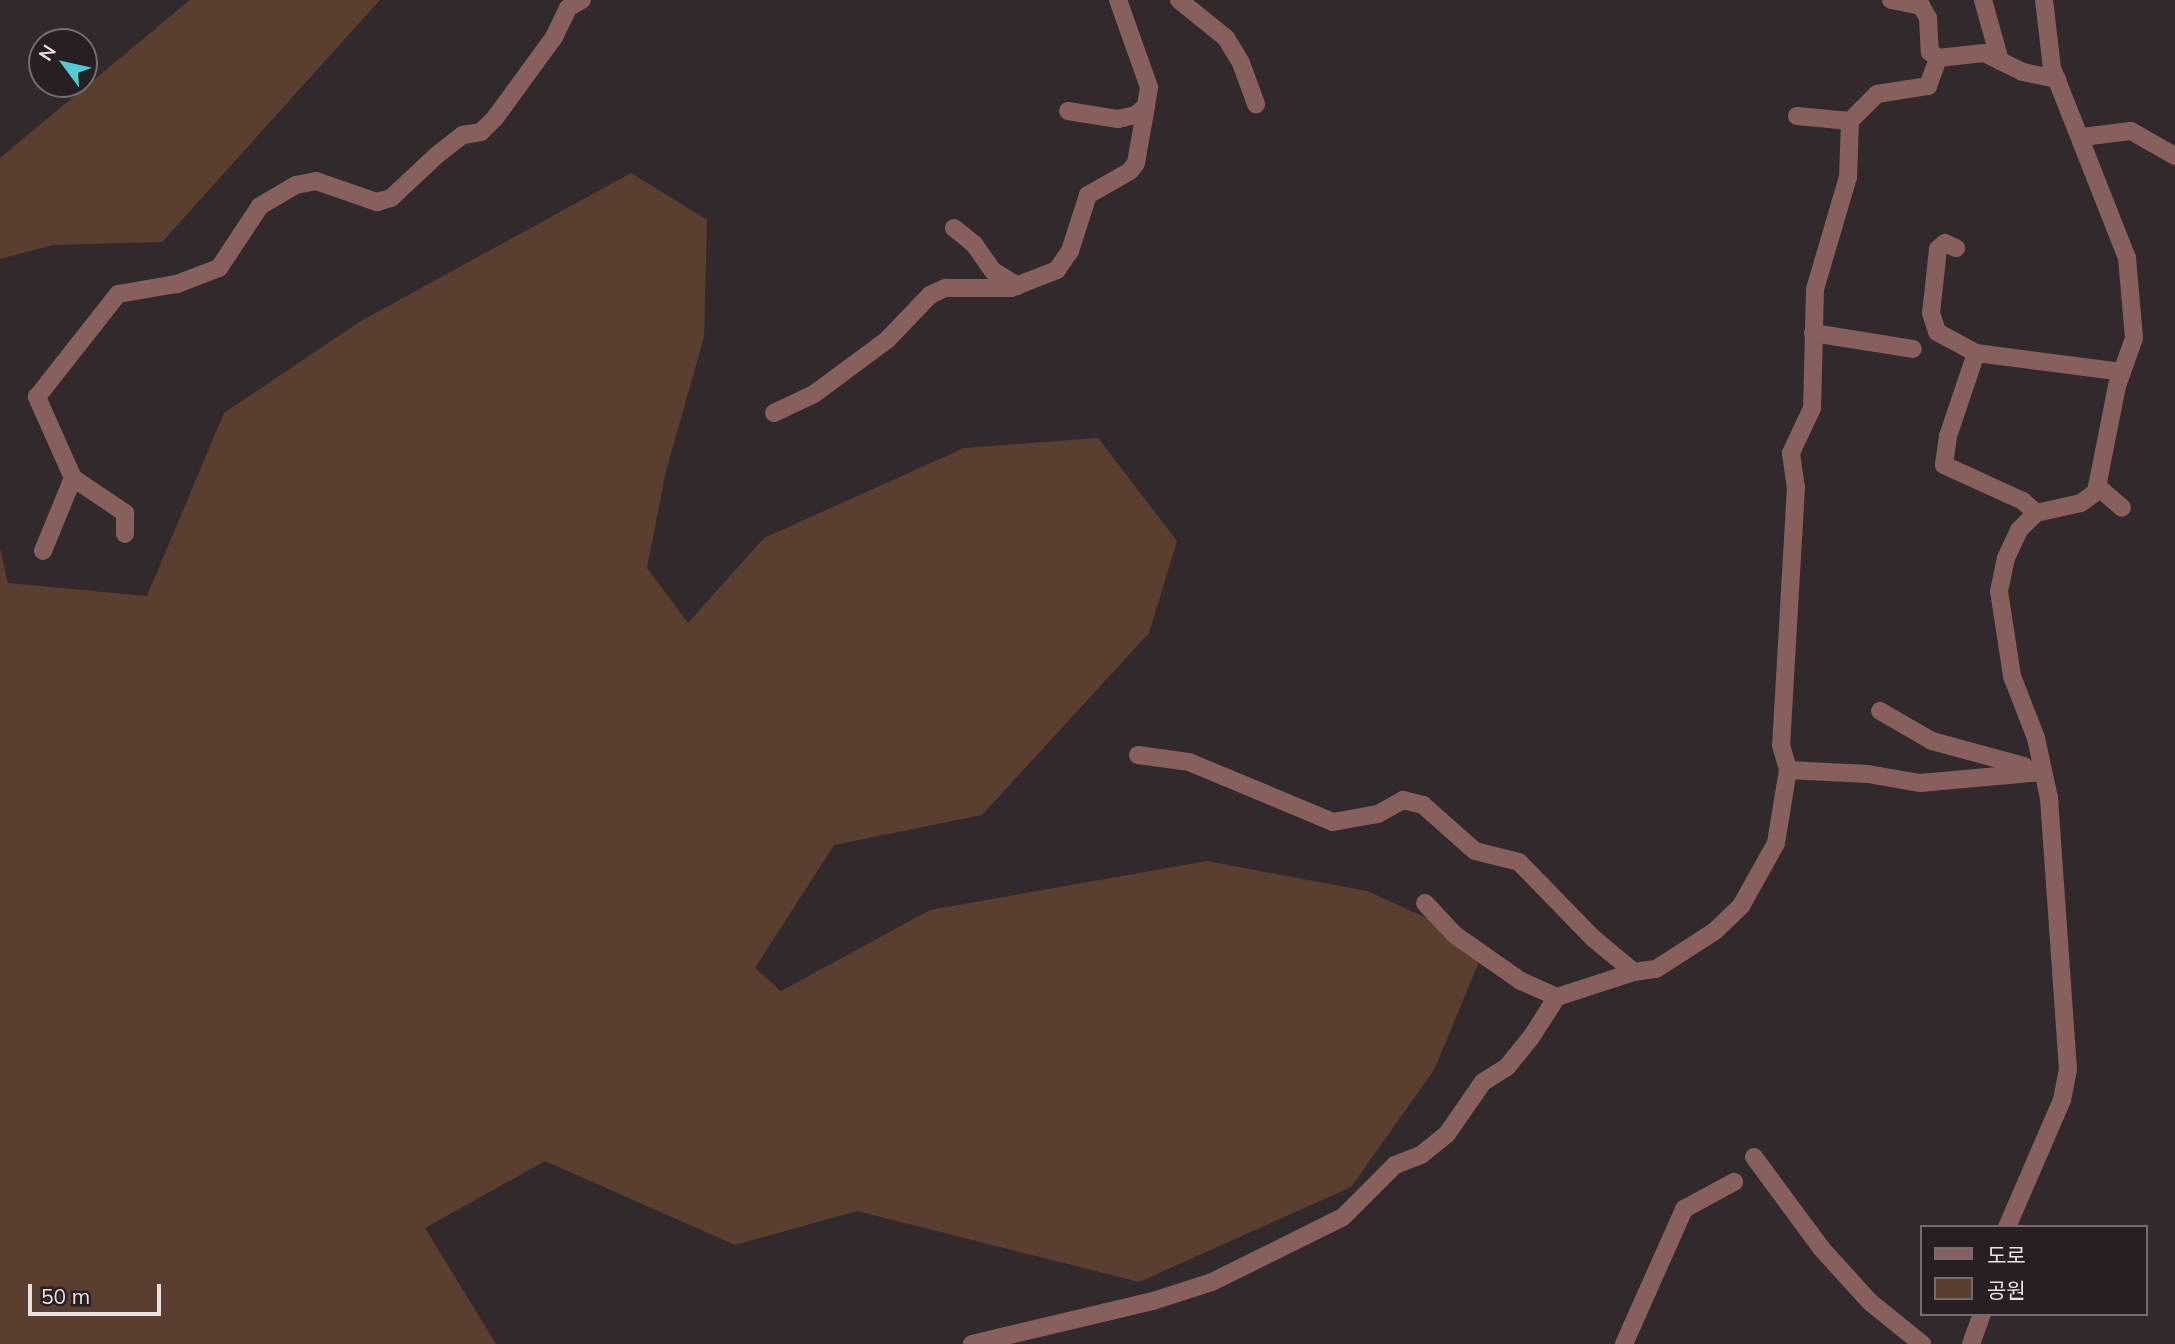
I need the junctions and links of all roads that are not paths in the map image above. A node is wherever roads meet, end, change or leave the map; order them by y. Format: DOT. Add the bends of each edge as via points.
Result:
graph roads {
  1 [pos="583,0"];
  2 [pos="1118,0"];
  3 [pos="1179,0"];
  4 [pos="1891,0"];
  5 [pos="1983,0"];
  6 [pos="2044,0"];
  7 [pos="1938,58"];
  8 [pos="2000,61"];
  9 [pos="2057,79"];
  10 [pos="1256,104"];
  11 [pos="1146,106"];
  12 [pos="1068,111"];
  13 [pos="1797,117"];
  14 [pos="1850,121"];
  15 [pos="2082,137"];
  16 [pos="2175,156"];
  17 [pos="954,228"];
  18 [pos="1956,248"];
  19 [pos="1018,286"];
  20 [pos="1813,332"];
  21 [pos="1913,349"];
  22 [pos="1976,353"];
  23 [pos="2122,372"];
  24 [pos="774,413"];
  25 [pos="73,478"];
  26 [pos="2097,486"];
  27 [pos="2122,508"];
  28 [pos="2036,513"];
  29 [pos="125,534"];
  30 [pos="43,551"];
  31 [pos="1880,711"];
  32 [pos="1139,755"];
  33 [pos="1788,770"];
  34 [pos="2037,773"];
  35 [pos="1425,903"];
  36 [pos="1634,972"];
  37 [pos="1557,997"];
  38 [pos="1754,1157"];
  39 [pos="1734,1182"];
  40 [pos="2008,1225"];
  41 [pos="1981,1316"];
  42 [pos="972,1344"];
  43 [pos="1624,1344"];
  44 [pos="1922,1344"];
  45 [pos="1971,1344"];
  1 -- 25 [label="street" via="568,8 554,37 495,118 481,132 463,135 437,155 391,198 377,201 316,181 296,185 260,206 219,268 177,284 118,294 37,397"];
  2 -- 11 [label="street" via="1149,87"];
  3 -- 10 [label="street" via="1226,38"];
  4 -- 7 [label="street" via="1920,6 1927,18 1930,52"];
  5 -- 8 [label="street"];
  6 -- 9 [label="street"];
  7 -- 8 [label="street" via="1984,53"];
  7 -- 14 [label="street" via="1928,86 1877,94"];
  8 -- 9 [label="street"];
  9 -- 15 [label="street"];
  11 -- 12 [label="street" via="1118,119"];
  11 -- 19 [label="street" via="1130,171 1088,195 1070,251 1057,270"];
  13 -- 14 [label="street"];
  14 -- 20 [label="street" via="1848,177 1820,263"];
  15 -- 16 [label="street" via="2131,131"];
  15 -- 23 [label="street" via="2127,258 2134,338"];
  17 -- 19 [label="street" via="975,244 993,271"];
  18 -- 22 [label="street" via="1945,243 1938,250 1931,313 1937,332"];
  19 -- 24 [label="street" via="945,288 930,295 887,340 814,394"];
  20 -- 21 [label="street"];
  20 -- 33 [label="street" via="1812,408 1791,453 1796,487 1781,745"];
  22 -- 23 [label="street"];
  22 -- 28 [label="street" via="1948,436 1944,466 2023,501"];
  23 -- 26 [label="street"];
  25 -- 29 [label="street" via="125,513"];
  25 -- 30 [label="street"];
  26 -- 27 [label="street"];
  26 -- 28 [label="street" via="2081,503"];
  28 -- 34 [label="street" via="2019,530 2006,558 1999,591 2012,676 2036,738"];
  31 -- 34 [label="street" via="1932,741"];
  32 -- 36 [label="street" via="1189,762 1332,822 1378,814 1403,800 1423,805 1475,851 1519,862 1593,938"];
  33 -- 34 [label="street" via="1868,774 1920,783"];
  33 -- 36 [label="street" via="1776,842 1741,906 1715,931 1657,969"];
  34 -- 40 [label="street" via="2068,1070 2062,1100"];
  35 -- 37 [label="street" via="1455,935 1521,981"];
  36 -- 37 [label="street"];
  37 -- 42 [label="street" via="1530,1039 1507,1067 1483,1082 1447,1134 1420,1156 1395,1165 1343,1217 1212,1282 1153,1301"];
  38 -- 44 [label="street" via="1821,1248 1870,1302"];
  39 -- 43 [label="street" via="1684,1209"];
  41 -- 45 [label="street"];
}
